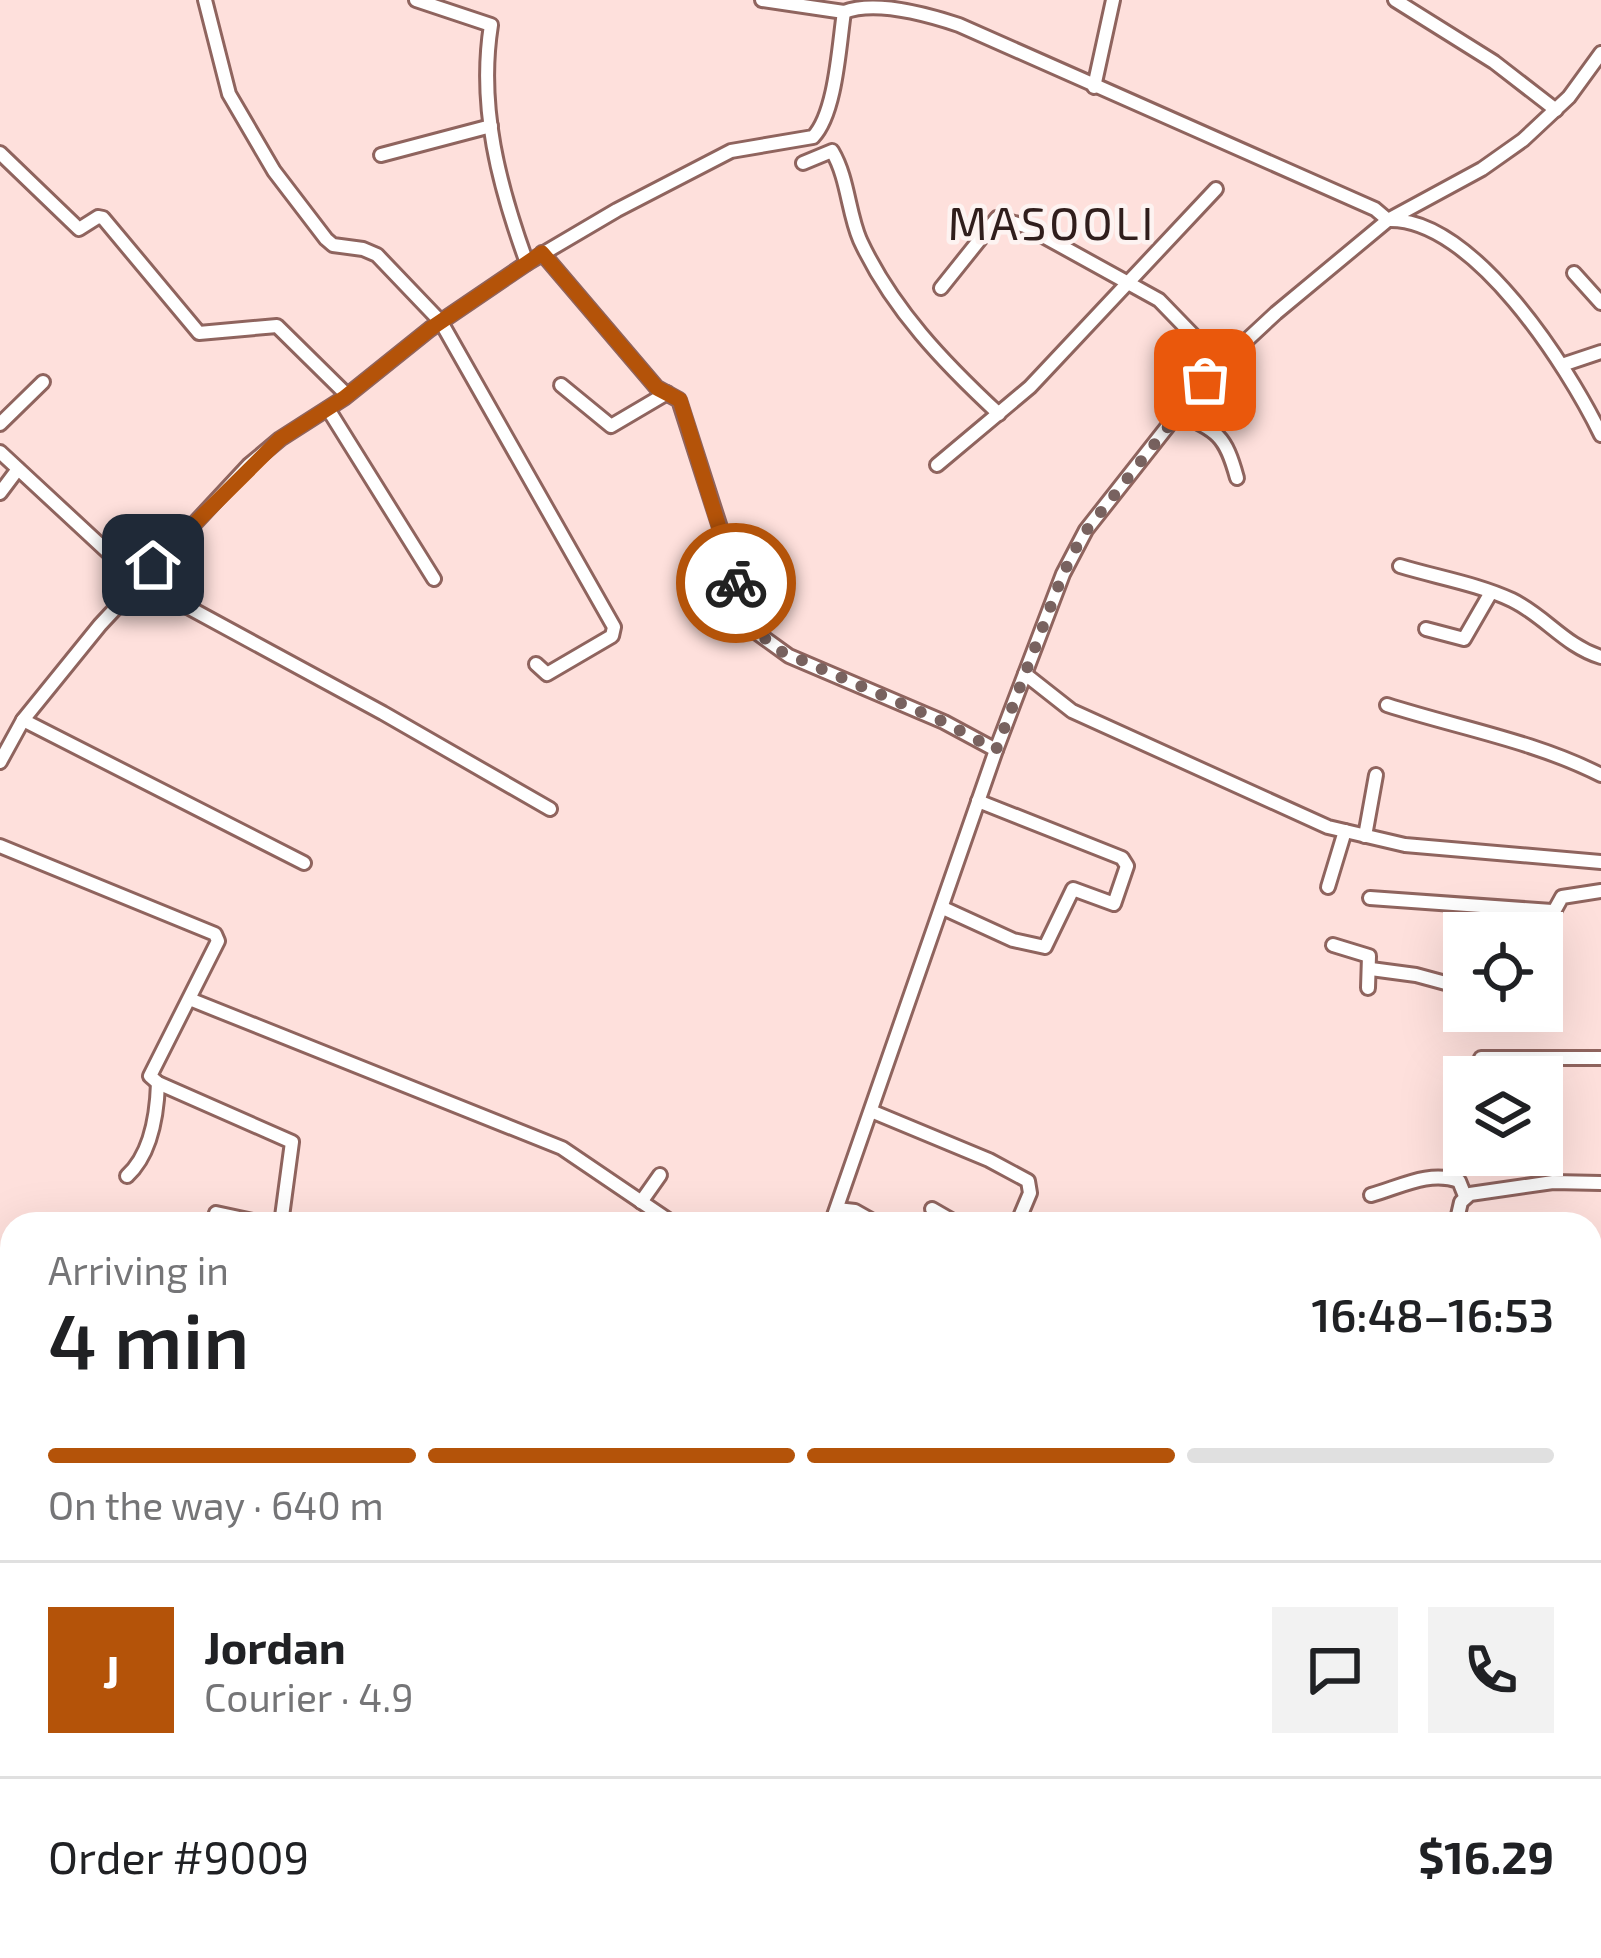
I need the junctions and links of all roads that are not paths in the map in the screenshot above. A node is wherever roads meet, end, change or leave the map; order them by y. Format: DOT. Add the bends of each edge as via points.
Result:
graph roads {
  1 [pos="205,0"];
  2 [pos="416,0"];
  3 [pos="762,0"];
  4 [pos="1113,0"];
  5 [pos="1395,0"];
  6 [pos="898,3"];
  7 [pos="844,12"];
  8 [pos="1601,53"];
  9 [pos="1595,75"];
  10 [pos="1094,87"];
  11 [pos="1556,110"];
  12 [pos="491,126"];
  13 [pos="0,153"];
  14 [pos="381,155"];
  15 [pos="803,163"];
  16 [pos="1216,189"];
  17 [pos="1388,220"];
  18 [pos="542,253"];
  19 [pos="526,263"];
  20 [pos="1574,273"];
  21 [pos="1132,282"];
  22 [pos="941,288"];
  23 [pos="1601,303"];
  24 [pos="441,322"];
  25 [pos="1601,352"];
  26 [pos="1221,364"];
  27 [pos="1564,364"];
  28 [pos="43,382"];
  29 [pos="561,386"];
  30 [pos="667,393"];
  31 [pos="347,395"];
  32 [pos="328,409"];
  33 [pos="1177,413"];
  34 [pos="999,414"];
  35 [pos="0,424"];
  36 [pos="1601,435"];
  37 [pos="0,452"];
  38 [pos="937,464"];
  39 [pos="18,469"];
  40 [pos="1237,478"];
  41 [pos="0,493"];
  42 [pos="1400,566"];
  43 [pos="434,579"];
  44 [pos="138,580"];
  45 [pos="1490,594"];
  46 [pos="1426,629"];
  47 [pos="1601,657"];
  48 [pos="536,664"];
  49 [pos="1025,674"];
  50 [pos="1387,706"];
  51 [pos="23,720"];
  52 [pos="996,750"];
  53 [pos="0,762"];
  54 [pos="1376,775"];
  55 [pos="1601,775"];
  56 [pos="978,801"];
  57 [pos="550,809"];
  58 [pos="1346,831"];
  59 [pos="1365,836"];
  60 [pos="0,846"];
  61 [pos="1601,862"];
  62 [pos="304,863"];
  63 [pos="1328,887"];
  64 [pos="1601,891"];
  65 [pos="1370,898"];
  66 [pos="943,908"];
  67 [pos="1552,911"];
  68 [pos="1333,945"];
  69 [pos="1371,969"];
  70 [pos="1443,982"];
  71 [pos="1367,988"];
  72 [pos="191,1000"];
  73 [pos="1563,1058"];
  74 [pos="1601,1058"];
  75 [pos="158,1083"];
  76 [pos="872,1111"];
  77 [pos="660,1175"];
  78 [pos="127,1176"];
  79 [pos="1601,1183"];
  80 [pos="1371,1195"];
  81 [pos="1465,1196"];
  82 [pos="641,1202"];
  83 [pos="837,1209"];
  84 [pos="932,1209"];
  85 [pos="283,1212"];
  86 [pos="656,1212"];
  87 [pos="836,1212"];
  88 [pos="858,1212"];
  89 [pos="937,1212"];
  90 [pos="1022,1212"];
  91 [pos="1460,1212"];
  1 -- 24 [label="street" via="229,94 302,209 333,245 377,255"];
  2 -- 12 [label="street" via="491,25"];
  3 -- 7 [label="street"];
  4 -- 10 [label="street"];
  5 -- 11 [label="street"];
  6 -- 7 [label="street"];
  6 -- 10 [label="street"];
  7 -- 18 [label="street" via="828,106 813,137 722,154"];
  8 -- 9 [label="street"];
  9 -- 11 [label="street"];
  10 -- 17 [label="street"];
  11 -- 17 [label="street" via="1482,169"];
  12 -- 14 [label="street"];
  12 -- 19 [label="street" via="498,179"];
  13 -- 31 [label="street" via="79,229 104,218 199,333 277,326"];
  15 -- 34 [label="street" via="832,151 860,238 905,318"];
  16 -- 21 [label="street"];
  17 -- 26 [label="street"];
  17 -- 27 [label="street" via="1424,227 1471,259"];
  18 -- 19 [label="street"];
  18 -- 30 [label="street"];
  19 -- 24 [label="street"];
  20 -- 23 [label="street"];
  21 -- 22 [label="street" via="997,218"];
  21 -- 26 [label="street" via="1172,310"];
  21 -- 34 [label="street"];
  24 -- 31 [label="street"];
  24 -- 48 [label="street" via="614,627 612,636 547,674"];
  25 -- 27 [label="street"];
  26 -- 33 [label="street"];
  27 -- 36 [label="street"];
  28 -- 35 [label="street"];
  29 -- 30 [label="street" via="610,426"];
  30 -- 52 [label="street" via="680,400 760,638"];
  31 -- 32 [label="street"];
  32 -- 43 [label="street"];
  32 -- 44 [label="street" via="249,466"];
  33 -- 40 [label="street" via="1218,433"];
  33 -- 49 [label="street" via="1086,530"];
  34 -- 38 [label="street"];
  37 -- 39 [label="street"];
  39 -- 41 [label="street"];
  39 -- 44 [label="street"];
  42 -- 45 [label="street"];
  44 -- 51 [label="street"];
  44 -- 57 [label="street"];
  45 -- 46 [label="street" via="1464,639"];
  45 -- 47 [label="street"];
  49 -- 52 [label="street"];
  49 -- 58 [label="street" via="1072,711"];
  50 -- 55 [label="street" via="1543,748"];
  51 -- 53 [label="street"];
  51 -- 62 [label="street"];
  52 -- 56 [label="street"];
  54 -- 59 [label="street"];
  56 -- 66 [label="street"];
  56 -- 66 [label="street" via="1127,866 1114,904 1073,889 1045,947"];
  58 -- 59 [label="street"];
  58 -- 63 [label="street"];
  59 -- 61 [label="street"];
  60 -- 72 [label="street" via="212,931 218,941"];
  64 -- 67 [label="street" via="1562,897"];
  65 -- 67 [label="street"];
  66 -- 76 [label="street"];
  68 -- 69 [label="street" via="1365,952"];
  69 -- 70 [label="street"];
  69 -- 71 [label="street"];
  72 -- 75 [label="street" via="151,1072"];
  72 -- 82 [label="street" via="562,1148"];
  73 -- 74 [label="street"];
  75 -- 78 [label="street" via="144,1153"];
  75 -- 85 [label="street" via="292,1142"];
  76 -- 83 [label="street"];
  76 -- 90 [label="street" via="1028,1181"];
  77 -- 82 [label="street"];
  79 -- 81 [label="street"];
  80 -- 81 [label="street" via="1412,1180 1450,1178"];
  81 -- 91 [label="street"];
  82 -- 86 [label="street"];
  83 -- 87 [label="street"];
  83 -- 88 [label="street"];
  84 -- 89 [label="street"];
}
